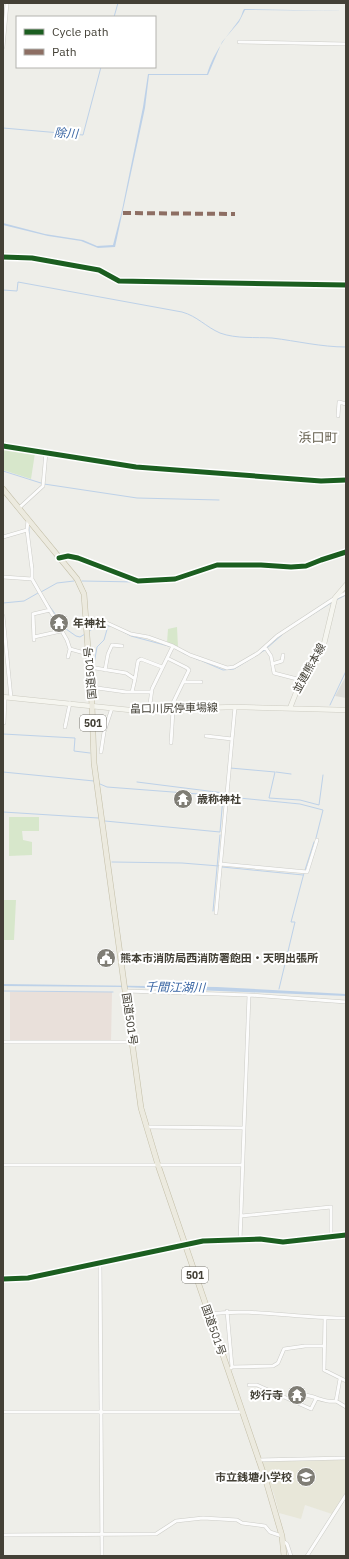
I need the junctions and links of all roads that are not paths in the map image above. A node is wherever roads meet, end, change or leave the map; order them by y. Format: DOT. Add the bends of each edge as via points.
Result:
graph roads {
  1 [pos="7,3"];
  2 [pos="239,42"];
  3 [pos="346,44"];
  4 [pos="3,47"];
  5 [pos="3,257"];
  6 [pos="346,285"];
  7 [pos="346,404"];
  8 [pos="338,416"];
  9 [pos="3,446"];
  10 [pos="46,452"];
  11 [pos="346,480"];
  12 [pos="3,489"];
  13 [pos="19,509"];
  14 [pos="28,520"];
  15 [pos="27,530"];
  16 [pos="3,538"];
  17 [pos="346,552"];
  18 [pos="59,558"];
  19 [pos="3,577"];
  20 [pos="32,579"];
  21 [pos="346,585"];
  22 [pos="346,593"];
  23 [pos="335,598"];
  24 [pos="50,610"];
  25 [pos="3,616"];
  26 [pos="86,630"];
  27 [pos="61,631"];
  28 [pos="122,646"];
  29 [pos="172,647"];
  30 [pos="265,647"];
  31 [pos="70,649"];
  32 [pos="88,654"];
  33 [pos="283,655"];
  34 [pos="68,657"];
  35 [pos="167,658"];
  36 [pos="272,664"];
  37 [pos="89,667"];
  38 [pos="162,667"];
  39 [pos="105,670"];
  40 [pos="135,679"];
  41 [pos="301,680"];
  42 [pos="183,682"];
  43 [pos="201,682"];
  44 [pos="90,687"];
  45 [pos="132,692"];
  46 [pos="151,692"];
  47 [pos="4,697"];
  48 [pos="11,698"];
  49 [pos="70,703"];
  50 [pos="92,705"];
  51 [pos="235,707"];
  52 [pos="112,708"];
  53 [pos="290,708"];
  54 [pos="149,710"];
  55 [pos="171,710"];
  56 [pos="346,710"];
  57 [pos="4,723"];
  58 [pos="65,727"];
  59 [pos="206,736"];
  60 [pos="232,739"];
  61 [pos="171,743"];
  62 [pos="100,752"];
  63 [pos="317,840"];
  64 [pos="220,864"];
  65 [pos="216,913"];
  66 [pos="125,988"];
  67 [pos="249,995"];
  68 [pos="346,1002"];
  69 [pos="3,1042"];
  70 [pos="133,1042"];
  71 [pos="146,1127"];
  72 [pos="244,1128"];
  73 [pos="3,1165"];
  74 [pos="158,1165"];
  75 [pos="242,1165"];
  76 [pos="241,1216"];
  77 [pos="346,1235"];
  78 [pos="331,1236"];
  79 [pos="240,1241"];
  80 [pos="185,1244"];
  81 [pos="100,1262"];
  82 [pos="3,1279"];
  83 [pos="227,1311"];
  84 [pos="208,1314"];
  85 [pos="325,1318"];
  86 [pos="346,1318"];
  87 [pos="324,1346"];
  88 [pos="230,1368"];
  89 [pos="340,1380"];
  90 [pos="346,1381"];
  91 [pos="249,1385"];
  92 [pos="298,1396"];
  93 [pos="316,1399"];
  94 [pos="336,1401"];
  95 [pos="346,1408"];
  96 [pos="3,1412"];
  97 [pos="101,1412"];
  98 [pos="242,1412"];
  99 [pos="346,1458"];
  100 [pos="258,1460"];
  101 [pos="346,1495"];
  102 [pos="341,1503"];
  103 [pos="346,1504"];
  104 [pos="102,1534"];
  105 [pos="3,1535"];
  106 [pos="282,1539"];
  107 [pos="102,1556"];
  108 [pos="284,1556"];
  109 [pos="291,1556"];
  110 [pos="307,1556"];
  1 -- 4 [label="street"];
  2 -- 3 [label="street"];
  5 -- 6 [label="street" via="32,258 99,270 119,281"];
  7 -- 8 [label="street" via="339,402"];
  9 -- 10 [label="street"];
  10 -- 11 [label="street" via="136,467 322,481"];
  10 -- 13 [label="street" via="43,486"];
  12 -- 13 [label="highway, 国道501号 / 501"];
  13 -- 14 [label="highway, 国道501号 / 501"];
  14 -- 15 [label="street"];
  14 -- 18 [label="highway, 国道501号 / 501"];
  15 -- 16 [label="street"];
  15 -- 20 [label="street"];
  17 -- 18 [label="street" via="306,566 217,565 175,578 144,581 78,558"];
  18 -- 26 [label="highway, 国道501号 / 501" via="77,579 84,594"];
  19 -- 20 [label="street"];
  20 -- 24 [label="street"];
  21 -- 23 [label="main road, 並建熊本線"];
  22 -- 23 [label="street"];
  23 -- 30 [label="street" via="277,636"];
  23 -- 41 [label="main road, 並建熊本線" via="324,644"];
  24 -- 27 [label="street"];
  24 -- 27 [label="street" via="33,614 34,639"];
  25 -- 48 [label="street"];
  26 -- 29 [label="street" via="107,623 131,634 148,637"];
  26 -- 32 [label="highway, 国道501号 / 501"];
  27 -- 31 [label="street"];
  28 -- 39 [label="street" via="112,645"];
  29 -- 30 [label="street" via="227,668 234,667"];
  29 -- 35 [label="street"];
  30 -- 36 [label="street" via="271,656"];
  31 -- 32 [label="street"];
  31 -- 34 [label="street"];
  32 -- 37 [label="highway, 国道501号 / 501"];
  33 -- 36 [label="street" via="282,661"];
  35 -- 38 [label="street"];
  35 -- 42 [label="street" via="189,670"];
  36 -- 41 [label="street" via="274,673"];
  37 -- 39 [label="street"];
  37 -- 44 [label="highway, 国道501号 / 501"];
  38 -- 40 [label="street" via="141,659 138,661"];
  38 -- 46 [label="street"];
  39 -- 40 [label="street" via="126,672"];
  40 -- 45 [label="street"];
  41 -- 53 [label="main road, 並建熊本線"];
  42 -- 43 [label="street"];
  42 -- 55 [label="street"];
  44 -- 45 [label="street"];
  44 -- 50 [label="highway, 国道501号 / 501"];
  45 -- 46 [label="street"];
  46 -- 54 [label="street"];
  47 -- 48 [label="main road, 畠口川尻停車場線"];
  47 -- 57 [label="street"];
  48 -- 49 [label="main road, 畠口川尻停車場線"];
  49 -- 50 [label="main road, 畠口川尻停車場線"];
  49 -- 58 [label="street"];
  50 -- 52 [label="main road, 畠口川尻停車場線"];
  50 -- 66 [label="highway, 国道501号 / 501" via="95,769"];
  51 -- 53 [label="main road, 畠口川尻停車場線"];
  51 -- 55 [label="main road, 畠口川尻停車場線"];
  51 -- 60 [label="street"];
  52 -- 54 [label="main road, 畠口川尻停車場線"];
  52 -- 62 [label="street"];
  53 -- 56 [label="main road, 畠口川尻停車場線"];
  54 -- 55 [label="main road, 畠口川尻停車場線"];
  55 -- 61 [label="street"];
  59 -- 60 [label="street"];
  60 -- 64 [label="street"];
  63 -- 64 [label="street" via="307,872"];
  64 -- 65 [label="street"];
  66 -- 67 [label="street"];
  66 -- 70 [label="highway, 国道501号 / 501"];
  67 -- 68 [label="street"];
  67 -- 72 [label="street"];
  69 -- 70 [label="street"];
  70 -- 71 [label="highway, 国道501号 / 501" via="141,1108"];
  71 -- 72 [label="street"];
  71 -- 74 [label="highway, 国道501号 / 501"];
  72 -- 75 [label="street"];
  73 -- 74 [label="street"];
  74 -- 75 [label="street"];
  74 -- 80 [label="highway, 国道501号 / 501"];
  75 -- 76 [label="street"];
  76 -- 78 [label="street" via="331,1207"];
  76 -- 79 [label="street"];
  77 -- 78 [label="street"];
  78 -- 79 [label="street" via="283,1242 260,1239"];
  79 -- 80 [label="street"];
  80 -- 81 [label="street"];
  80 -- 84 [label="highway, 国道501号 / 501"];
  81 -- 82 [label="street" via="28,1278"];
  81 -- 97 [label="street"];
  83 -- 84 [label="street"];
  83 -- 85 [label="street"];
  83 -- 88 [label="street"];
  84 -- 88 [label="highway, 国道501号 / 501"];
  85 -- 86 [label="street"];
  85 -- 87 [label="street"];
  87 -- 88 [label="street" via="284,1349 278,1363 273,1366"];
  87 -- 89 [label="street" via="324,1370"];
  88 -- 98 [label="highway, 国道501号 / 501"];
  89 -- 90 [label="street"];
  89 -- 94 [label="street"];
  91 -- 93 [label="street" via="257,1385 311,1409"];
  92 -- 93 [label="street"];
  93 -- 94 [label="street"];
  94 -- 95 [label="street"];
  96 -- 97 [label="street"];
  97 -- 98 [label="street"];
  97 -- 104 [label="street"];
  98 -- 100 [label="highway, 国道501号 / 501"];
  99 -- 100 [label="street"];
  100 -- 106 [label="highway, 国道501号 / 501"];
  101 -- 102 [label="street"];
  102 -- 103 [label="street"];
  102 -- 110 [label="street"];
  104 -- 105 [label="street"];
  104 -- 106 [label="street" via="156,1534 176,1522 211,1518 265,1526"];
  104 -- 107 [label="street"];
  106 -- 108 [label="highway, 国道501号 / 501"];
  106 -- 109 [label="street" via="288,1544"];
}
